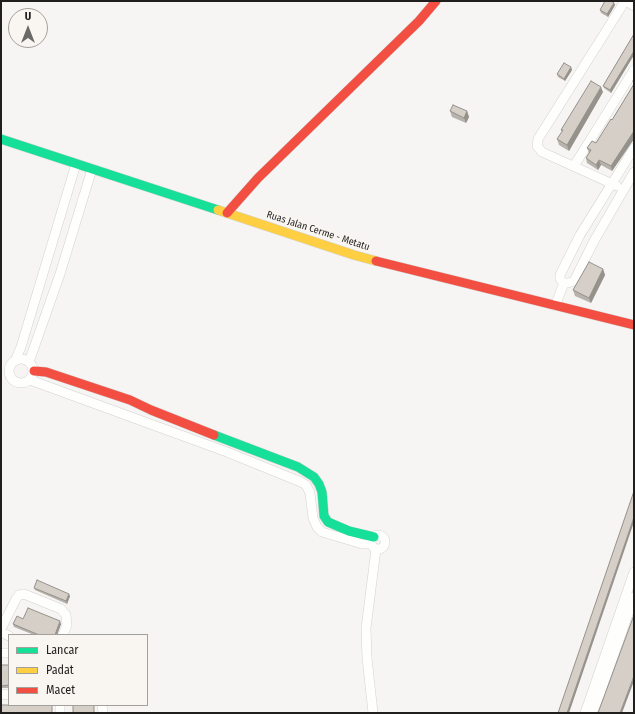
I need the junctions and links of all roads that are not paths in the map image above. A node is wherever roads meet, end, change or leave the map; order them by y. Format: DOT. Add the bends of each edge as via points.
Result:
graph roads {
  1 [pos="436,1"];
  2 [pos="626,1"];
  3 [pos="634,6"];
  4 [pos="634,70"];
  5 [pos="1,139"];
  6 [pos="634,148"];
  7 [pos="76,164"];
  8 [pos="574,166"];
  9 [pos="92,169"];
  10 [pos="634,172"];
  11 [pos="612,183"];
  12 [pos="624,188"];
  13 [pos="227,213"];
  14 [pos="580,235"];
  15 [pos="594,241"];
  16 [pos="45,270"];
  17 [pos="60,274"];
  18 [pos="564,283"];
  19 [pos="555,306"];
  20 [pos="634,325"];
  21 [pos="15,361"];
  22 [pos="29,362"];
  23 [pos="34,370"];
  24 [pos="30,380"];
  25 [pos="151,410"];
  26 [pos="147,424"];
  27 [pos="374,543"];
  28 [pos="634,572"];
  29 [pos="632,597"];
  30 [pos="629,609"];
  31 [pos="1,631"];
  32 [pos="63,634"];
  33 [pos="373,713"];
  34 [pos="585,713"];
  35 [pos="592,713"];
  1 -- 13 [label="street" via="258,178"];
  2 -- 3 [label="street"];
  2 -- 8 [label="street" via="538,139 537,146 542,152"];
  4 -- 8 [label="street"];
  5 -- 7 [label="street, Ruas Jalan Cerme - Metatu"];
  6 -- 11 [label="street"];
  7 -- 9 [label="street, Ruas Jalan Cerme - Metatu"];
  7 -- 16 [label="street"];
  8 -- 11 [label="street"];
  9 -- 13 [label="street, Ruas Jalan Cerme - Metatu"];
  9 -- 17 [label="street"];
  10 -- 12 [label="street"];
  11 -- 12 [label="street"];
  11 -- 14 [label="street"];
  12 -- 15 [label="street"];
  13 -- 19 [label="street, Ruas Jalan Cerme - Metatu" via="354,255"];
  14 -- 15 [label="street"];
  14 -- 18 [label="street" via="560,275"];
  15 -- 18 [label="street" via="574,281"];
  16 -- 17 [label="street"];
  16 -- 21 [label="street"];
  17 -- 22 [label="street"];
  18 -- 19 [label="street"];
  19 -- 20 [label="street, Ruas Jalan Cerme - Metatu"];
  21 -- 22 [label="street" via="25,359"];
  21 -- 24 [label="street" via="10,369 12,379 21,383"];
  22 -- 23 [label="street"];
  23 -- 24 [label="street"];
  23 -- 25 [label="street" via="130,400"];
  24 -- 26 [label="street"];
  25 -- 26 [label="street"];
  25 -- 27 [label="street" via="298,467 314,477 319,484 324,516 328,522"];
  26 -- 27 [label="street" via="301,482 310,493 313,518 322,532 362,544"];
  27 -- 33 [label="street" via="366,628"];
  28 -- 29 [label="street"];
  29 -- 30 [label="street"];
  30 -- 34 [label="street"];
  30 -- 35 [label="street"];
  31 -- 32 [label="street" via="16,599 24,594 60,609 66,615 67,625"];
}
